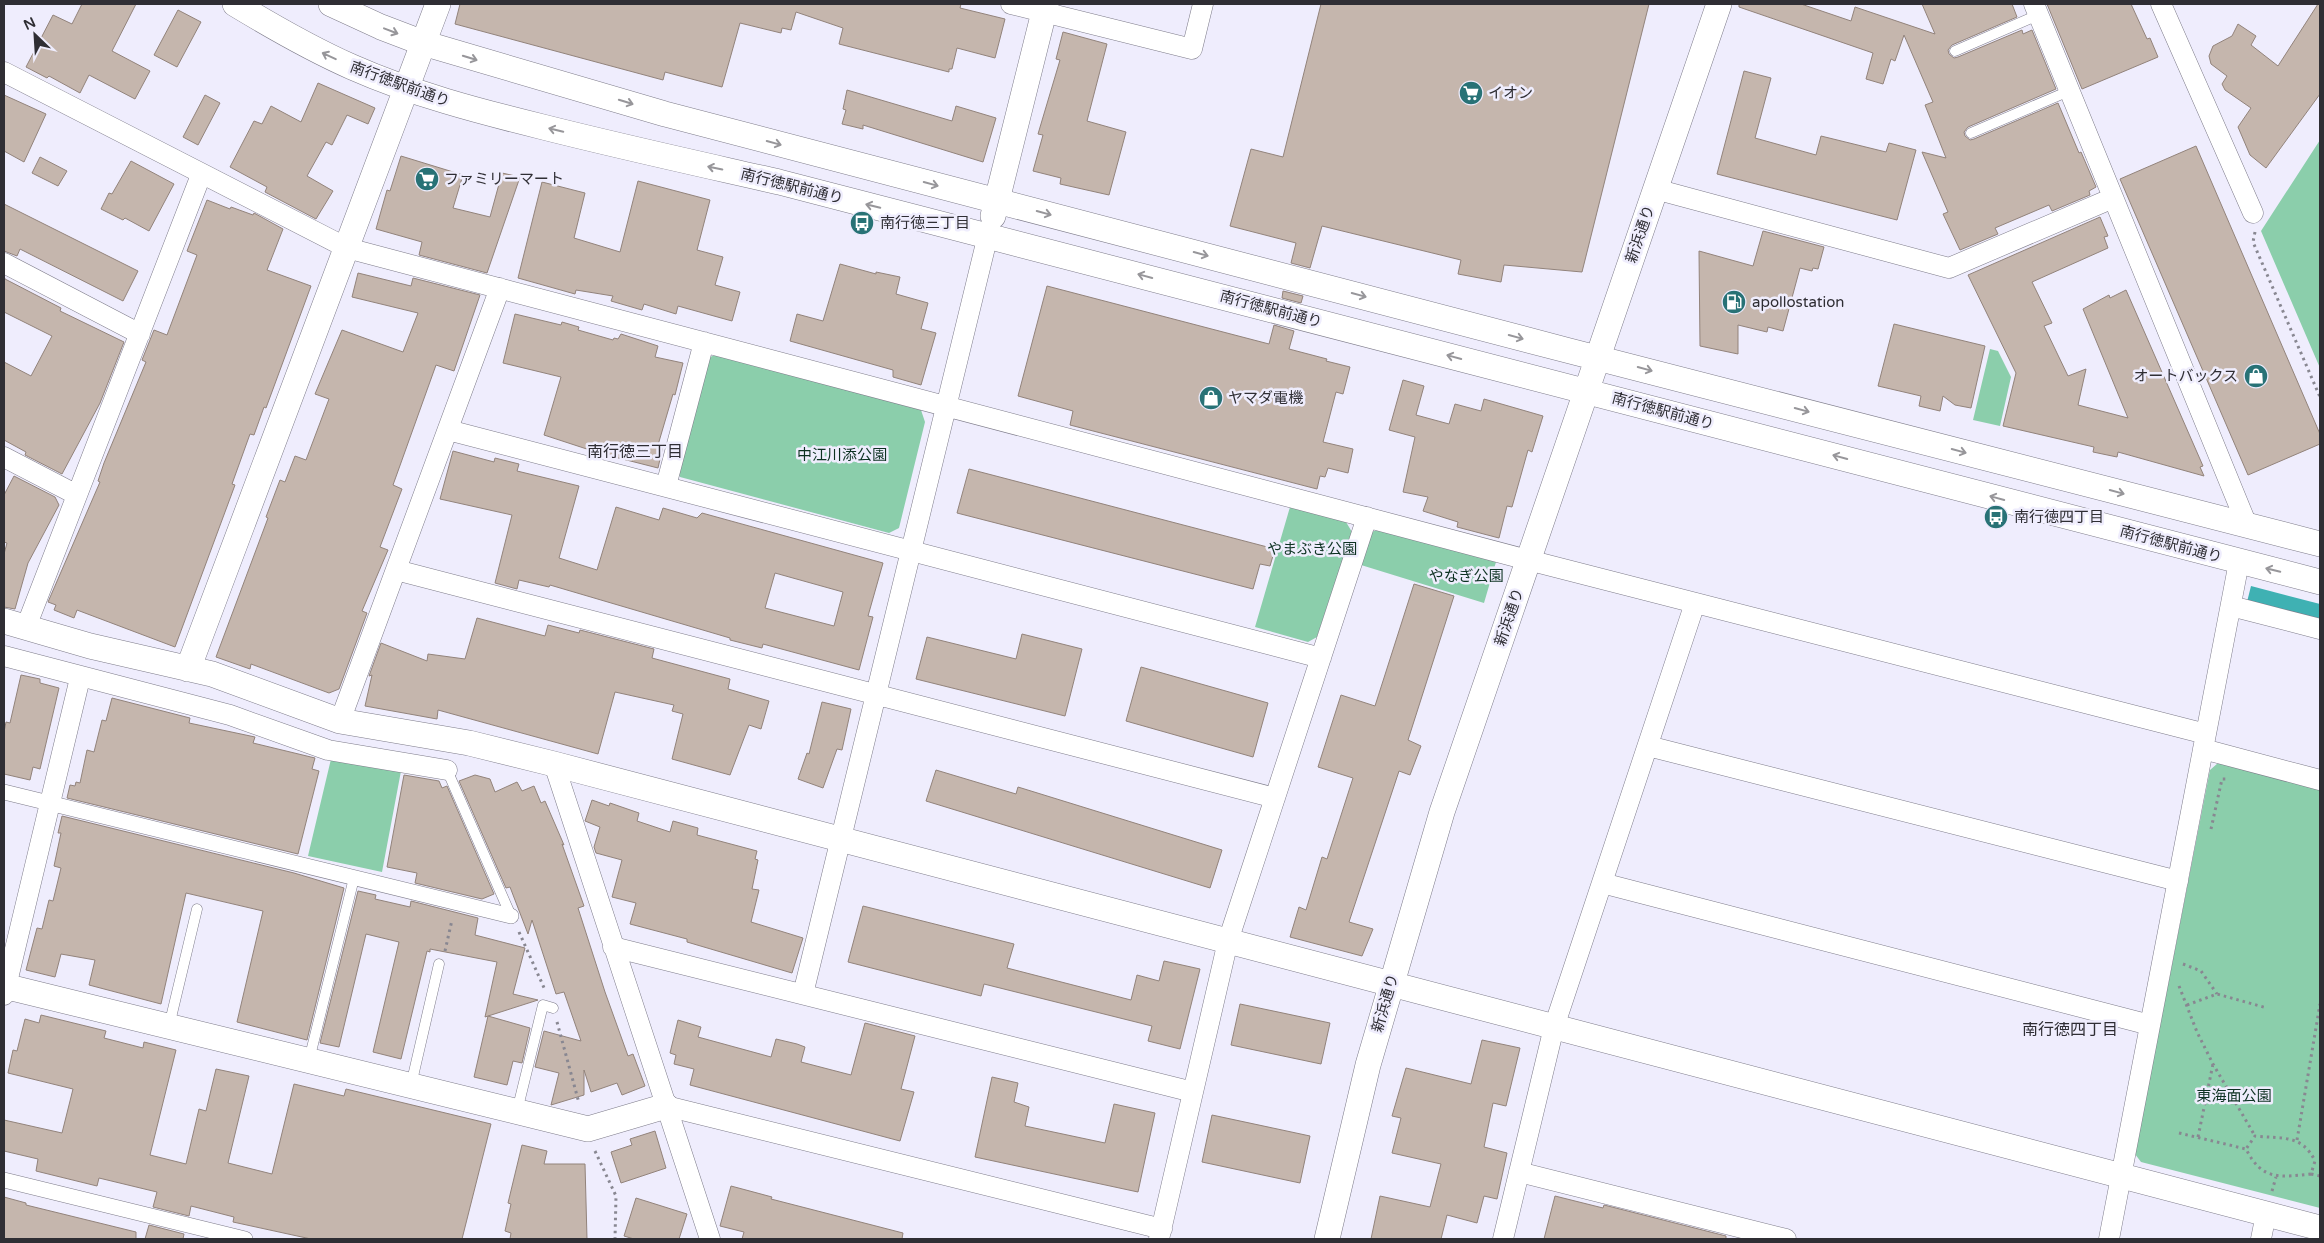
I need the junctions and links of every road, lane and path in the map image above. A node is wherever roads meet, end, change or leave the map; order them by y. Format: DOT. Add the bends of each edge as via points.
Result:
graph roads {
  1 [pos="235,4"];
  2 [pos="331,4"];
  3 [pos="438,4"];
  4 [pos="1011,4"];
  5 [pos="1203,4"];
  6 [pos="1719,4"];
  7 [pos="2161,4"];
  8 [pos="1045,8"];
  9 [pos="2036,9"];
  10 [pos="423,43"];
  11 [pos="1956,51"];
  12 [pos="4,72"];
  13 [pos="406,88"];
  14 [pos="2069,91"];
  15 [pos="1971,133"];
  16 [pos="201,174"];
  17 [pos="1655,189"];
  18 [pos="2113,198"];
  19 [pos="997,200"];
  20 [pos="2253,213"];
  21 [pos="988,235"];
  22 [pos="2253,242"];
  23 [pos="347,248"];
  24 [pos="4,263"];
  25 [pos="500,288"];
  26 [pos="140,334"];
  27 [pos="704,342"];
  28 [pos="1598,357"];
  29 [pos="1586,392"];
  30 [pos="2320,397"];
  31 [pos="947,406"];
  32 [pos="448,430"];
  33 [pos="4,457"];
  34 [pos="666,486"];
  35 [pos="77,495"];
  36 [pos="1366,517"];
  37 [pos="2247,525"];
  38 [pos="2320,544"];
  39 [pos="911,550"];
  40 [pos="1528,560"];
  41 [pos="2239,562"];
  42 [pos="396,570"];
  43 [pos="2320,582"];
  44 [pos="1695,603"];
  45 [pos="2231,606"];
  46 [pos="15,624"];
  47 [pos="2320,629"];
  48 [pos="4,656"];
  49 [pos="1321,658"];
  50 [pos="188,669"];
  51 [pos="80,678"];
  52 [pos="876,695"];
  53 [pos="340,721"];
  54 [pos="2205,741"];
  55 [pos="1648,746"];
  56 [pos="554,764"];
  57 [pos="447,770"];
  58 [pos="2320,780"];
  59 [pos="2235,781"];
  60 [pos="4,792"];
  61 [pos="1275,798"];
  62 [pos="50,803"];
  63 [pos="2210,837"];
  64 [pos="840,840"];
  65 [pos="354,878"];
  66 [pos="2178,881"];
  67 [pos="1602,882"];
  68 [pos="457,903"];
  69 [pos="197,909"];
  70 [pos="511,916"];
  71 [pos="1228,942"];
  72 [pos="613,947"];
  73 [pos="2185,954"];
  74 [pos="439,964"];
  75 [pos="2183,964"];
  76 [pos="2182,971"];
  77 [pos="2180,979"];
  78 [pos="2159,980"];
  79 [pos="1390,984"];
  80 [pos="2179,986"];
  81 [pos="4,989"];
  82 [pos="803,994"];
  83 [pos="2217,994"];
  84 [pos="2320,1004"];
  85 [pos="2187,1005"];
  86 [pos="554,1008"];
  87 [pos="2267,1008"];
  88 [pos="2150,1025"];
  89 [pos="169,1027"];
  90 [pos="1554,1027"];
  91 [pos="309,1061"];
  92 [pos="2213,1064"];
  93 [pos="410,1086"];
  94 [pos="1193,1092"];
  95 [pos="666,1106"];
  96 [pos="517,1112"];
  97 [pos="585,1128"];
  98 [pos="2179,1133"];
  99 [pos="2256,1136"];
  100 [pos="2198,1137"];
  101 [pos="2298,1140"];
  102 [pos="2246,1149"];
  103 [pos="1519,1172"];
  104 [pos="2311,1174"];
  105 [pos="2121,1176"];
  106 [pos="2320,1176"];
  107 [pos="4,1180"];
  108 [pos="2266,1214"];
  109 [pos="2320,1228"];
  110 [pos="1161,1234"];
  111 [pos="244,1239"];
  112 [pos="615,1239"];
  113 [pos="710,1239"];
  114 [pos="1327,1239"];
  115 [pos="1503,1239"];
  116 [pos="1786,1239"];
  117 [pos="2109,1239"];
  118 [pos="2261,1239"];
  13 -- 1 [label="street, 南行徳駅前通り, one-way" via="325,54"];
  2 -- 10 [label="street, one-way"];
  3 -- 10 [label="street"];
  4 -- 8 [label="street"];
  5 -- 8 [label="street" via="1192,49"];
  6 -- 17 [label="street, 新浜通り"];
  7 -- 20 [label="street"];
  8 -- 19 [label="street"];
  9 -- 11 [label="lane"];
  9 -- 14 [label="street"];
  10 -- 13 [label="street"];
  10 -- 19 [label="street, one-way" via="665,114"];
  12 -- 16 [label="street"];
  21 -- 13 [label="street, 南行徳駅前通り, one-way" via="551,129"];
  13 -- 23 [label="street"];
  14 -- 15 [label="lane"];
  14 -- 18 [label="street"];
  16 -- 23 [label="street"];
  16 -- 26 [label="street"];
  17 -- 18 [label="street" via="1949,268"];
  17 -- 28 [label="street, 新浜通り"];
  18 -- 37 [label="street"];
  19 -- 21 [label="street"];
  19 -- 28 [label="street, one-way"];
  29 -- 21 [label="street, 南行徳駅前通り, one-way"];
  21 -- 31 [label="street"];
  22 -- 30 [label="path"];
  23 -- 25 [label="street"];
  23 -- 50 [label="street"];
  24 -- 26 [label="street"];
  25 -- 27 [label="street"];
  25 -- 32 [label="street"];
  26 -- 35 [label="street"];
  27 -- 31 [label="street"];
  27 -- 34 [label="street"];
  28 -- 29 [label="street, 新浜通り"];
  28 -- 37 [label="street, one-way"];
  29 -- 40 [label="street, 新浜通り"];
  41 -- 29 [label="street, 南行徳駅前通り, one-way"];
  31 -- 36 [label="street"];
  31 -- 39 [label="street"];
  32 -- 34 [label="street"];
  32 -- 42 [label="street"];
  33 -- 35 [label="street"];
  34 -- 39 [label="street"];
  35 -- 46 [label="street"];
  36 -- 40 [label="street"];
  36 -- 49 [label="street"];
  37 -- 38 [label="street"];
  39 -- 49 [label="street"];
  39 -- 52 [label="street"];
  40 -- 44 [label="street"];
  40 -- 79 [label="street, 新浜通り" via="1442,812"];
  43 -- 41 [label="street, 南行徳駅前通り, one-way"];
  41 -- 45 [label="street"];
  42 -- 52 [label="street"];
  42 -- 53 [label="street"];
  44 -- 54 [label="street"];
  44 -- 55 [label="street"];
  45 -- 47 [label="street"];
  45 -- 54 [label="street"];
  46 -- 50 [label="street"];
  48 -- 51 [label="street"];
  49 -- 61 [label="street"];
  50 -- 53 [label="street" via="246,686"];
  51 -- 57 [label="street" via="230,715 328,750"];
  51 -- 62 [label="street"];
  52 -- 61 [label="street"];
  52 -- 64 [label="street"];
  53 -- 56 [label="street" via="470,743"];
  54 -- 58 [label="street"];
  54 -- 66 [label="street"];
  55 -- 66 [label="street"];
  55 -- 67 [label="street"];
  56 -- 64 [label="street"];
  56 -- 72 [label="street"];
  57 -- 70 [label="lane"];
  59 -- 63 [label="path" via="2222,779"];
  60 -- 62 [label="street"];
  61 -- 71 [label="street"];
  62 -- 65 [label="street"];
  62 -- 81 [label="street"];
  64 -- 71 [label="street"];
  64 -- 82 [label="street"];
  65 -- 68 [label="street"];
  65 -- 91 [label="lane"];
  66 -- 78 [label="street"];
  67 -- 88 [label="street"];
  67 -- 90 [label="street"];
  68 -- 70 [label="street"];
  68 -- 74 [label="path" via="444,956"];
  69 -- 89 [label="lane"];
  71 -- 79 [label="street"];
  71 -- 94 [label="street"];
  72 -- 82 [label="street"];
  72 -- 95 [label="street"];
  73 -- 75 [label="path"];
  74 -- 93 [label="lane"];
  75 -- 76 [label="path"];
  75 -- 83 [label="path" via="2201,971"];
  77 -- 80 [label="path"];
  78 -- 80 [label="path"];
  78 -- 88 [label="street"];
  79 -- 90 [label="street"];
  79 -- 114 [label="street, 新浜通り"];
  80 -- 85 [label="path"];
  81 -- 89 [label="street"];
  82 -- 94 [label="street"];
  83 -- 85 [label="path"];
  83 -- 87 [label="path"];
  84 -- 101 [label="path"];
  85 -- 92 [label="path"];
  86 -- 96 [label="lane" via="543,1006"];
  88 -- 105 [label="street"];
  89 -- 91 [label="street"];
  90 -- 103 [label="street"];
  90 -- 105 [label="street"];
  91 -- 93 [label="street"];
  92 -- 99 [label="path"];
  92 -- 100 [label="path"];
  93 -- 96 [label="street"];
  94 -- 110 [label="street"];
  95 -- 97 [label="street"];
  95 -- 110 [label="street"];
  95 -- 113 [label="street"];
  96 -- 97 [label="street"];
  97 -- 112 [label="path" via="616,1196"];
  98 -- 100 [label="path"];
  99 -- 101 [label="path"];
  99 -- 102 [label="path"];
  100 -- 102 [label="path"];
  101 -- 104 [label="path" via="2309,1149 2315,1161"];
  102 -- 104 [label="path" via="2253,1163 2276,1177"];
  103 -- 115 [label="street"];
  103 -- 116 [label="street"];
  104 -- 106 [label="path"];
  105 -- 108 [label="street"];
  105 -- 117 [label="street"];
  107 -- 111 [label="street"];
  108 -- 109 [label="street"];
  108 -- 118 [label="street"];
}
